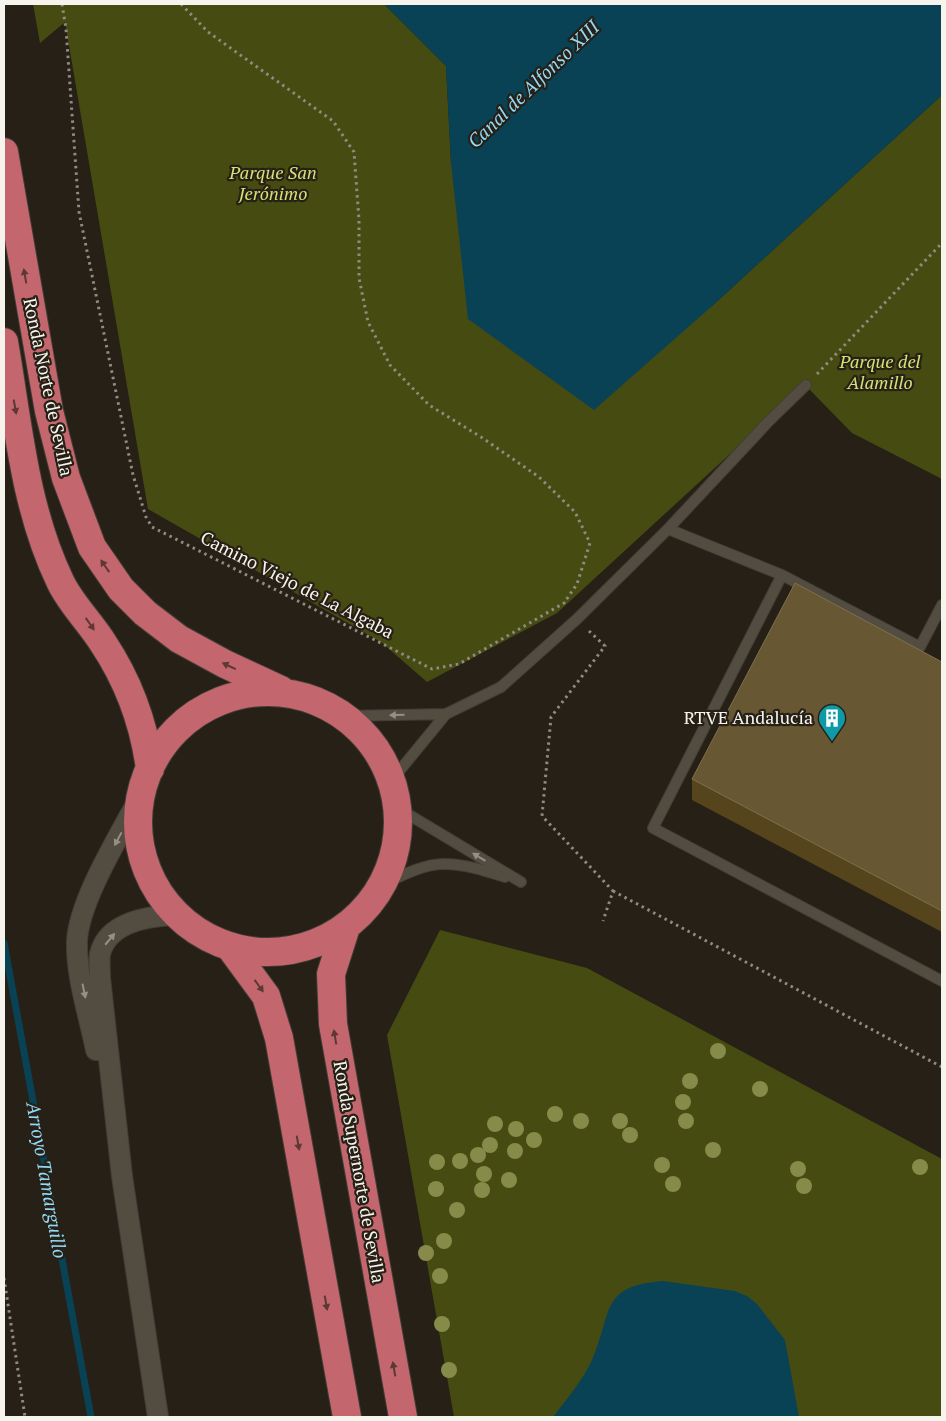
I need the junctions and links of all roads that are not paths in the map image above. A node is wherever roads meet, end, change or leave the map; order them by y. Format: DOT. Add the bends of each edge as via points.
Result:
graph roads {
  1 [pos="4,152"];
  2 [pos="4,342"];
  3 [pos="806,385"];
  4 [pos="668,529"];
  5 [pos="782,575"];
  6 [pos="942,605"];
  7 [pos="290,694"];
  8 [pos="446,714"];
  9 [pos="344,716"];
  10 [pos="150,769"];
  11 [pos="391,781"];
  12 [pos="141,796"];
  13 [pos="396,807"];
  14 [pos="382,885"];
  15 [pos="176,915"];
  16 [pos="346,927"];
  17 [pos="230,947"];
  18 [pos="942,981"];
  19 [pos="122,1176"];
  20 [pos="158,1417"];
  21 [pos="347,1417"];
  22 [pos="402,1417"];
  7 -- 1 [label="highway, Ronda Norte de Sevilla, one-way" via="224,664 179,639 145,614 121,589 92,547 66,478 49,411"];
  2 -- 10 [label="highway, Ronda Norte de Sevilla, one-way" via="33,510 60,583 104,644 129,690 145,735"];
  3 -- 4 [label="lane"];
  4 -- 5 [label="lane"];
  4 -- 8 [label="lane" via="577,619 501,687"];
  5 -- 6 [label="lane" via="920,647"];
  5 -- 18 [label="lane" via="653,828"];
  7 -- 9 [label="highway, Ronda Norte de Sevilla" via="318,702"];
  7 -- 10 [label="highway, Ronda Norte de Sevilla" via="263,692 236,696 210,706 188,720 168,739"];
  8 -- 9 [label="lane, one-way"];
  8 -- 11 [label="lane"];
  9 -- 11 [label="highway, Ronda Norte de Sevilla" via="372,744"];
  10 -- 12 [label="highway, Ronda Norte de Sevilla"];
  11 -- 13 [label="highway, Ronda Norte de Sevilla"];
  12 -- 15 [label="highway, Ronda Norte de Sevilla" via="138,821 140,847 148,872"];
  12 -- 19 [label="street, one-way" via="81,912 77,940 79,965"];
  13 -- 14 [label="highway, Ronda Norte de Sevilla" via="397,836 392,861"];
  14 -- 13 [label="lane, one-way" via="414,870 444,864 479,869 521,882"];
  14 -- 16 [label="highway, Ronda Norte de Sevilla"];
  15 -- 17 [label="highway, Ronda Norte de Sevilla" via="198,932"];
  19 -- 15 [label="street, one-way" via="100,954 107,940 121,928 145,917"];
  16 -- 17 [label="highway, Ronda Norte de Sevilla" via="319,942 290,951 260,952"];
  22 -- 16 [label="highway, Ronda Supernorte de Sevilla, one-way" via="333,1024 331,974"];
  17 -- 21 [label="highway, one-way" via="266,996 279,1038"];
  19 -- 20 [label="street"];
}
